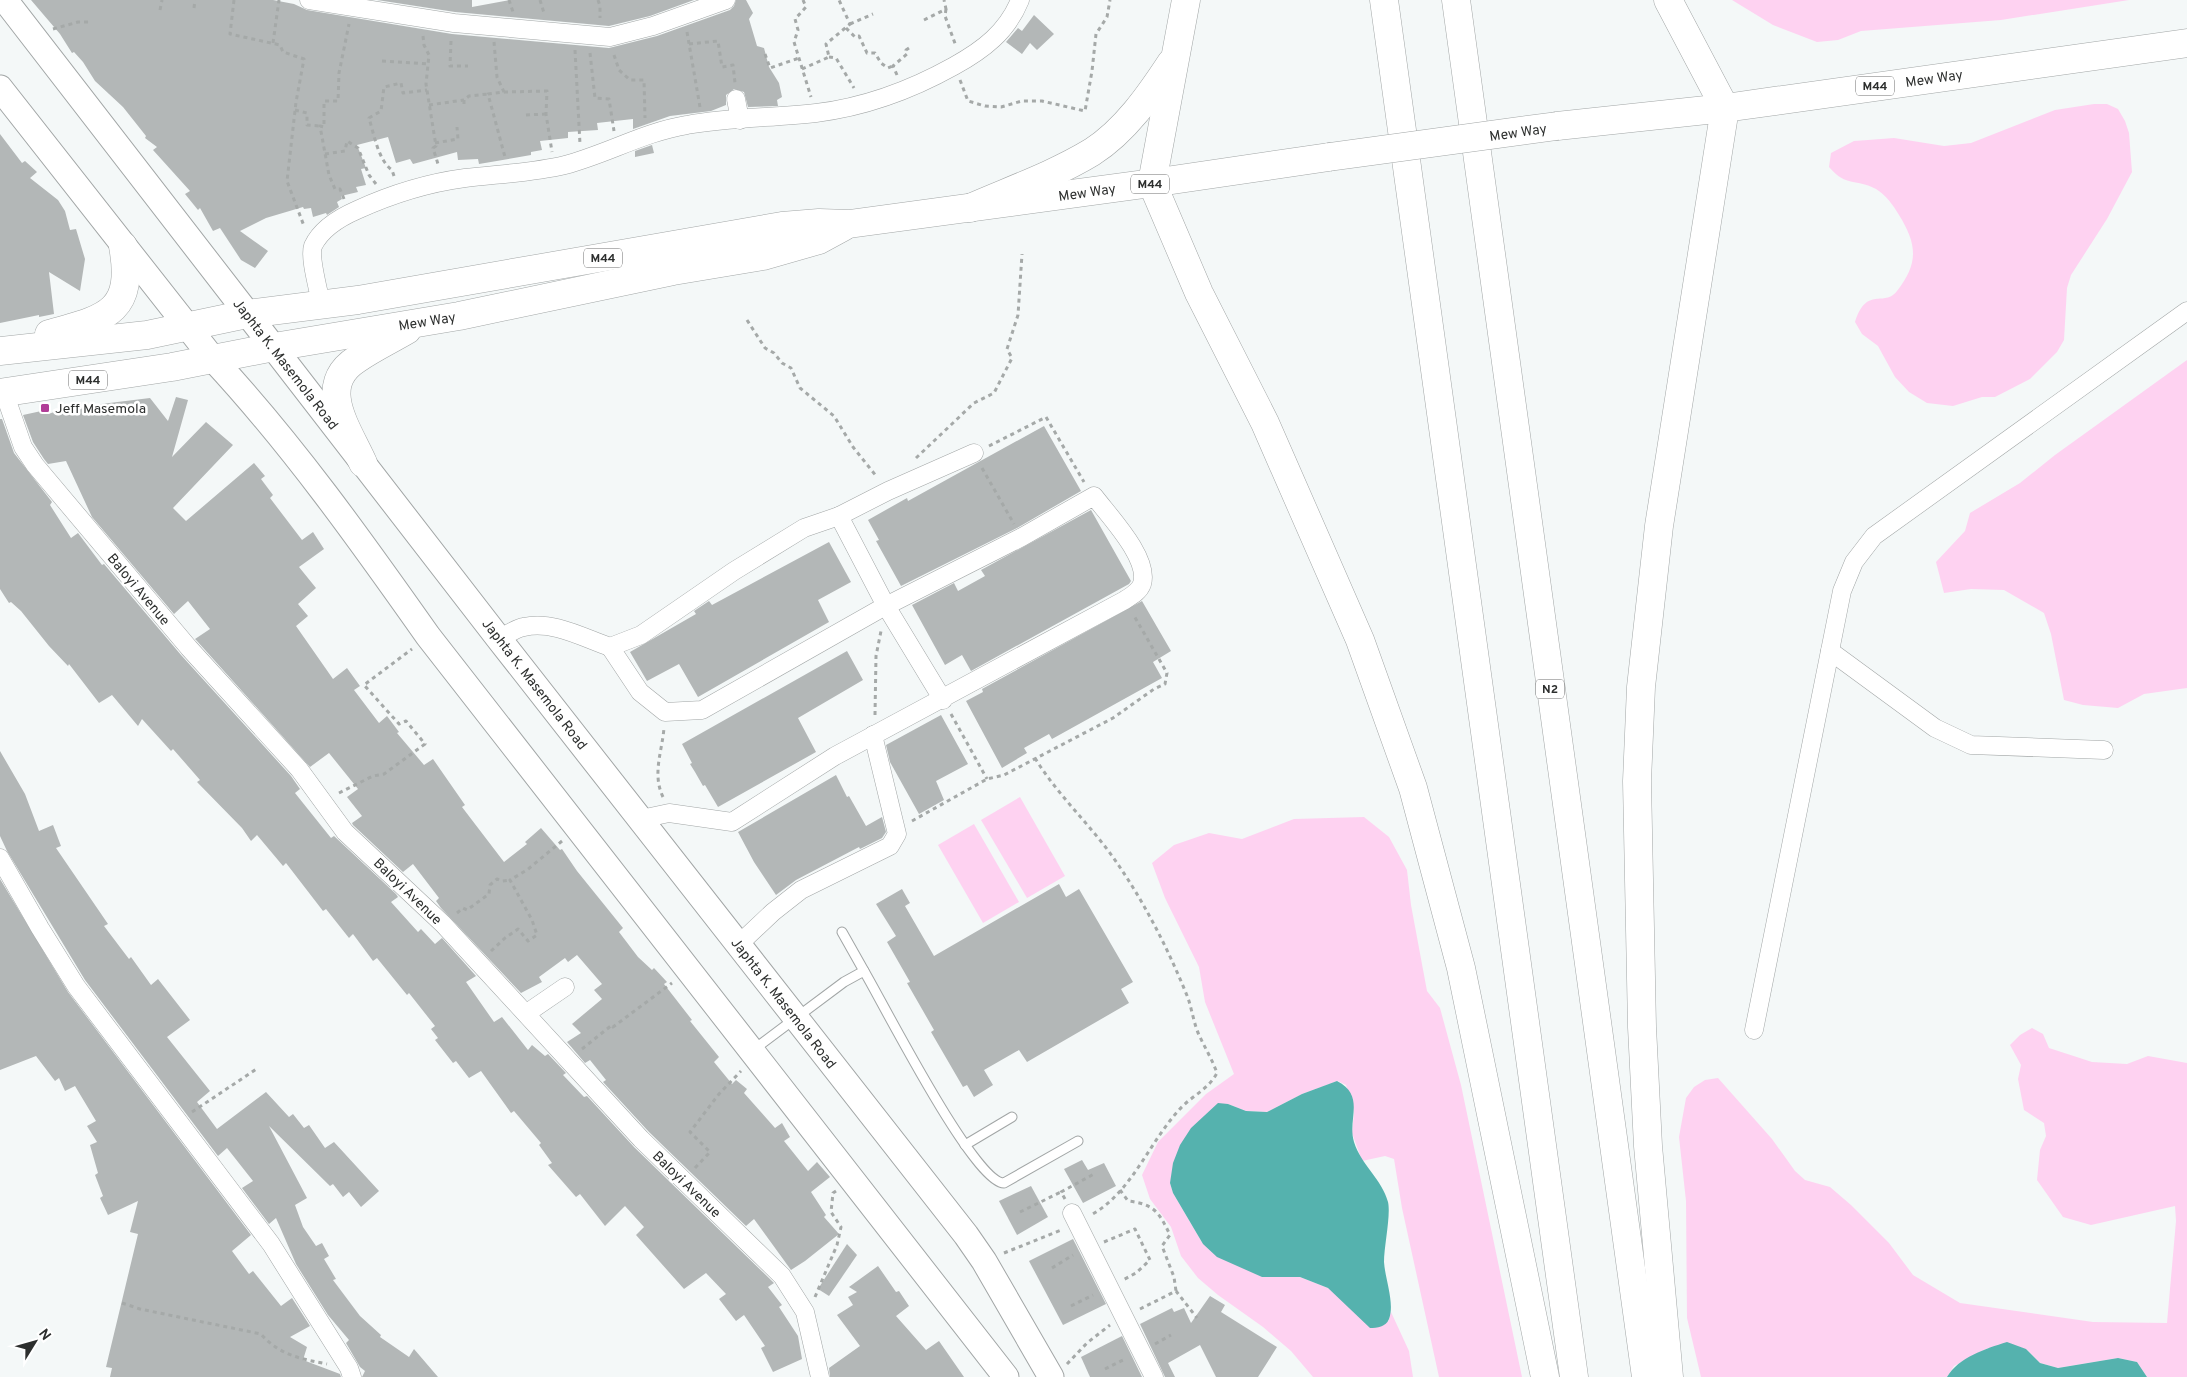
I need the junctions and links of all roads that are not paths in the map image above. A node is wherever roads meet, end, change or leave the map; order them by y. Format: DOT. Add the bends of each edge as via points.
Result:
graph roads {
  1 [pos="5,0"];
  2 [pos="309,0"];
  3 [pos="726,0"];
  4 [pos="1020,0"];
  5 [pos="1186,0"];
  6 [pos="1384,0"];
  7 [pos="1456,0"];
  8 [pos="1668,0"];
  9 [pos="2187,43"];
  10 [pos="1176,56"];
  11 [pos="0,88"];
  12 [pos="736,99"];
  13 [pos="1725,108"];
  14 [pos="740,120"];
  15 [pos="1152,183"];
  16 [pos="970,208"];
  17 [pos="848,224"];
  18 [pos="123,246"];
  19 [pos="322,304"];
  20 [pos="2187,311"];
  21 [pos="247,314"];
  22 [pos="418,322"];
  23 [pos="188,326"];
  24 [pos="274,347"];
  25 [pos="0,350"];
  26 [pos="212,359"];
  27 [pos="2,393"];
  28 [pos="974,453"];
  29 [pos="363,463"];
  30 [pos="840,516"];
  31 [pos="886,606"];
  32 [pos="499,639"];
  33 [pos="610,647"];
  34 [pos="1830,651"];
  35 [pos="943,700"];
  36 [pos="873,735"];
  37 [pos="2104,750"];
  38 [pos="641,819"];
  39 [pos="0,858"];
  40 [pos="842,932"];
  41 [pos="738,945"];
  42 [pos="864,971"];
  43 [pos="565,987"];
  44 [pos="527,1013"];
  45 [pos="797,1018"];
  46 [pos="1754,1030"];
  47 [pos="751,1051"];
  48 [pos="1012,1117"];
  49 [pos="1078,1141"];
  50 [pos="964,1145"];
  51 [pos="1075,1218"];
  52 [pos="351,1372"];
  53 [pos="820,1377"];
  54 [pos="1006,1377"];
  55 [pos="1050,1377"];
  56 [pos="1154,1377"];
  57 [pos="1545,1377"];
  58 [pos="1574,1377"];
  59 [pos="1646,1377"];
  60 [pos="1670,1377"];
  1 -- 21 [label="main road, Japhta K. Masemola Road"];
  2 -- 3 [label="street" via="454,23 610,37"];
  4 -- 14 [label="street" via="1001,33 987,45 903,92 816,113"];
  5 -- 10 [label="main road"];
  6 -- 58 [label="main road"];
  7 -- 59 [label="main road, N2"];
  8 -- 13 [label="main road"];
  9 -- 13 [label="main road, Mew Way / M44"];
  10 -- 15 [label="main road"];
  10 -- 16 [label="main road" via="1138,109 1093,151"];
  11 -- 18 [label="main road"];
  12 -- 14 [label="street"];
  13 -- 15 [label="main road, Mew Way / M44, bridge" via="1557,126"];
  13 -- 60 [label="main road" via="1659,526 1641,687 1637,781 1642,1037 1648,1146"];
  14 -- 19 [label="street" via="648,133 558,167 444,182 392,195 349,214 326,229 313,248 312,258"];
  15 -- 16 [label="main road, Mew Way / M44"];
  15 -- 57 [label="main road" via="1199,294 1265,423 1360,640 1413,788 1462,968"];
  16 -- 17 [label="main road, Mew Way / M44"];
  17 -- 19 [label="main road, Mew Way / M44" via="782,226 387,296"];
  17 -- 22 [label="main road, Mew Way / M44" via="819,240 763,256"];
  18 -- 23 [label="main road"];
  18 -- 25 [label="main road" via="126,287 110,311 81,325"];
  19 -- 21 [label="main road, Mew Way / M44"];
  20 -- 34 [label="street" via="1874,536 1854,562 1842,591"];
  21 -- 23 [label="main road, Mew Way / M44"];
  21 -- 24 [label="main road, Japhta K. Masemola Road"];
  22 -- 24 [label="main road, Mew Way / M44"];
  22 -- 29 [label="main road" via="357,358 340,373 336,402"];
  23 -- 25 [label="main road, Mew Way / M44" via="148,335"];
  23 -- 26 [label="main road"];
  24 -- 26 [label="main road, Mew Way / M44"];
  24 -- 29 [label="main road, Japhta K. Masemola Road"];
  26 -- 27 [label="main road, Mew Way / M44"];
  26 -- 47 [label="main road" via="252,402 367,550 428,636"];
  27 -- 44 [label="street, Baloyi Avenue" via="20,440 35,465 189,648 300,769 345,832 443,924"];
  28 -- 30 [label="street"];
  29 -- 32 [label="main road, Japhta K. Masemola Road"];
  30 -- 31 [label="street"];
  30 -- 33 [label="street" via="804,528 772,546 641,635"];
  31 -- 33 [label="street" via="702,710 665,712 640,692"];
  31 -- 35 [label="street"];
  31 -- 35 [label="street" via="1022,537 1094,496 1122,532 1141,565 1143,575 1137,591"];
  32 -- 33 [label="street" via="523,627 548,626"];
  32 -- 38 [label="main road, Japhta K. Masemola Road"];
  34 -- 37 [label="street" via="1934,728 1971,745"];
  34 -- 46 [label="street"];
  35 -- 36 [label="street"];
  36 -- 38 [label="street" via="834,756 732,822 669,813"];
  36 -- 41 [label="street" via="896,825 896,837 890,846 801,890"];
  38 -- 41 [label="main road, Japhta K. Masemola Road"];
  39 -- 52 [label="street" via="76,986 271,1244"];
  40 -- 42 [label="lane"];
  41 -- 45 [label="main road, Japhta K. Masemola Road"];
  42 -- 45 [label="lane"];
  42 -- 50 [label="lane"];
  43 -- 44 [label="street"];
  44 -- 53 [label="street, Baloyi Avenue" via="641,1140 774,1267 805,1312"];
  45 -- 47 [label="lane"];
  45 -- 55 [label="main road, Japhta K. Masemola Road" via="984,1261"];
  47 -- 54 [label="main road"];
  48 -- 50 [label="lane"];
  49 -- 50 [label="lane" via="1004,1183 991,1178"];
  51 -- 56 [label="street"];
}
